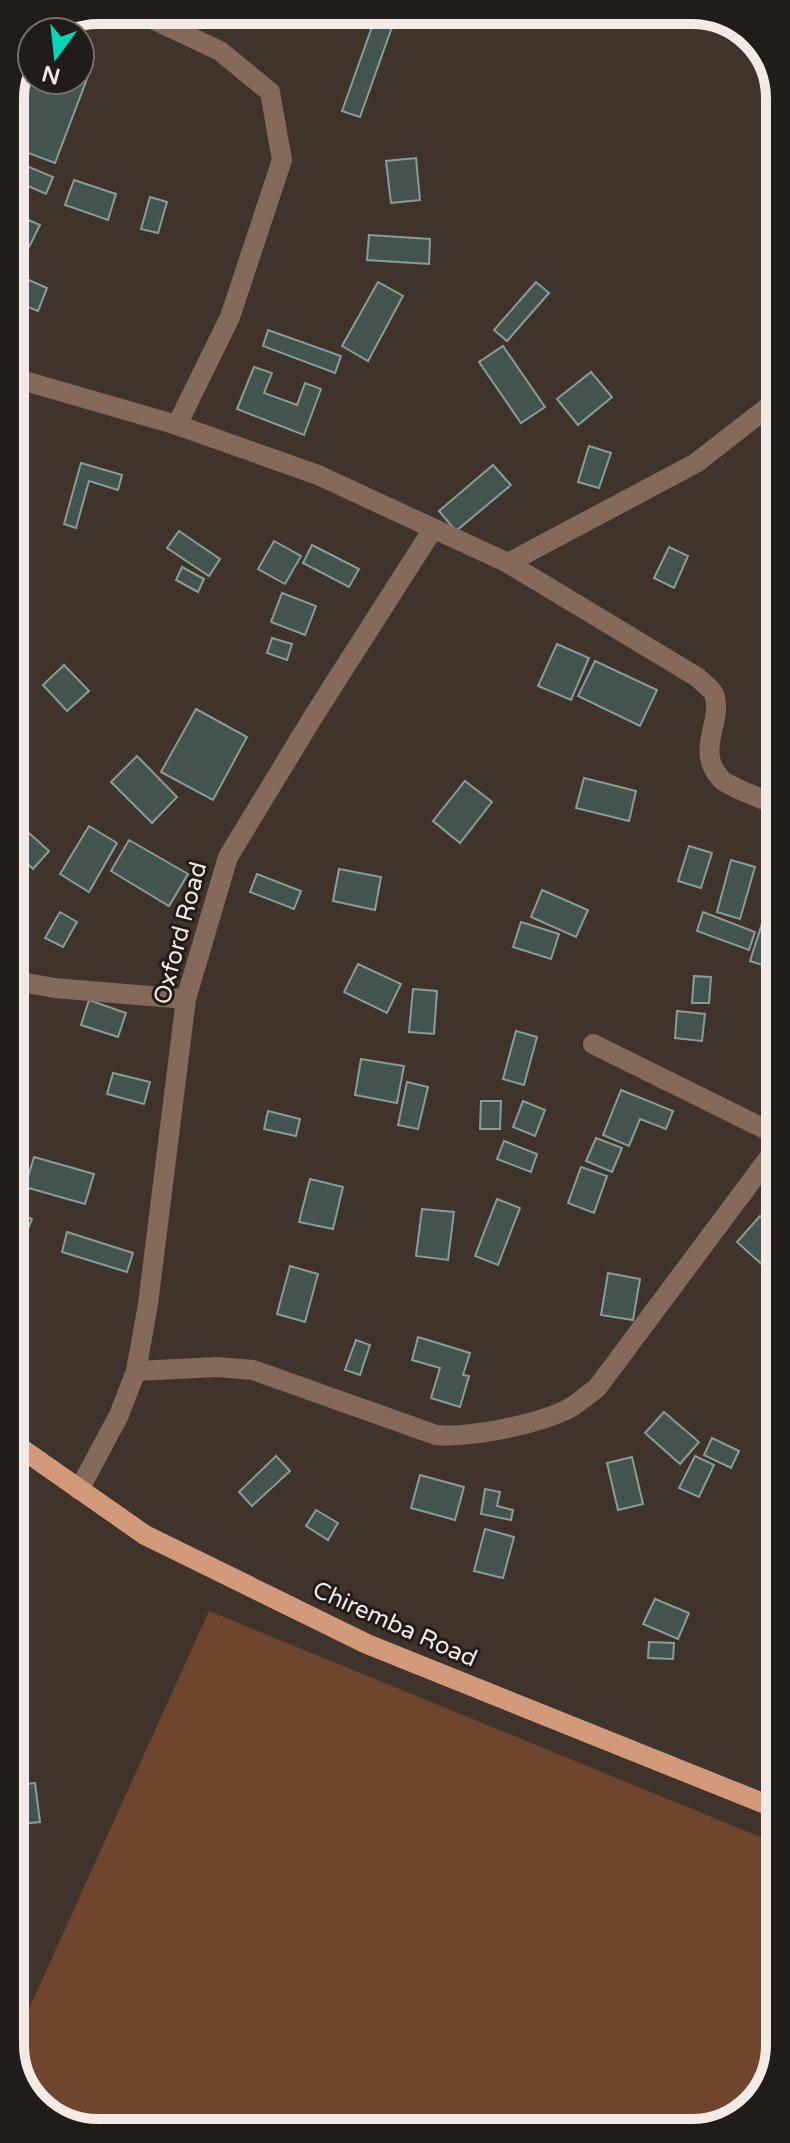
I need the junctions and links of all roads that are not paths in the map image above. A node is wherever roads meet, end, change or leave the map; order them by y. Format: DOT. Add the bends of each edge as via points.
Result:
graph roads {
  1 [pos="163,24"];
  2 [pos="24,381"];
  3 [pos="766,409"];
  4 [pos="177,425"];
  5 [pos="433,529"];
  6 [pos="508,563"];
  7 [pos="766,800"];
  8 [pos="24,982"];
  9 [pos="186,999"];
  10 [pos="593,1044"];
  11 [pos="766,1130"];
  12 [pos="766,1161"];
  13 [pos="136,1371"];
  14 [pos="24,1451"];
  15 [pos="79,1490"];
  16 [pos="766,1804"];
  1 -- 4 [label="street" via="220,51 270,92 282,160 230,317"];
  2 -- 4 [label="street"];
  3 -- 6 [label="street" via="696,463"];
  4 -- 5 [label="street" via="318,475"];
  5 -- 6 [label="street"];
  5 -- 9 [label="street, Oxford Road" via="228,857"];
  6 -- 7 [label="street" via="714,692 712,763 722,780"];
  8 -- 9 [label="street"];
  9 -- 13 [label="street, Oxford Road"];
  10 -- 11 [label="street"];
  12 -- 13 [label="street" via="597,1388 569,1409 536,1422 455,1437 436,1435 253,1370"];
  13 -- 15 [label="street, Oxford Road"];
  14 -- 15 [label="main road, Chiremba Road"];
  15 -- 16 [label="main road, Chiremba Road" via="145,1535 367,1644"];
}
